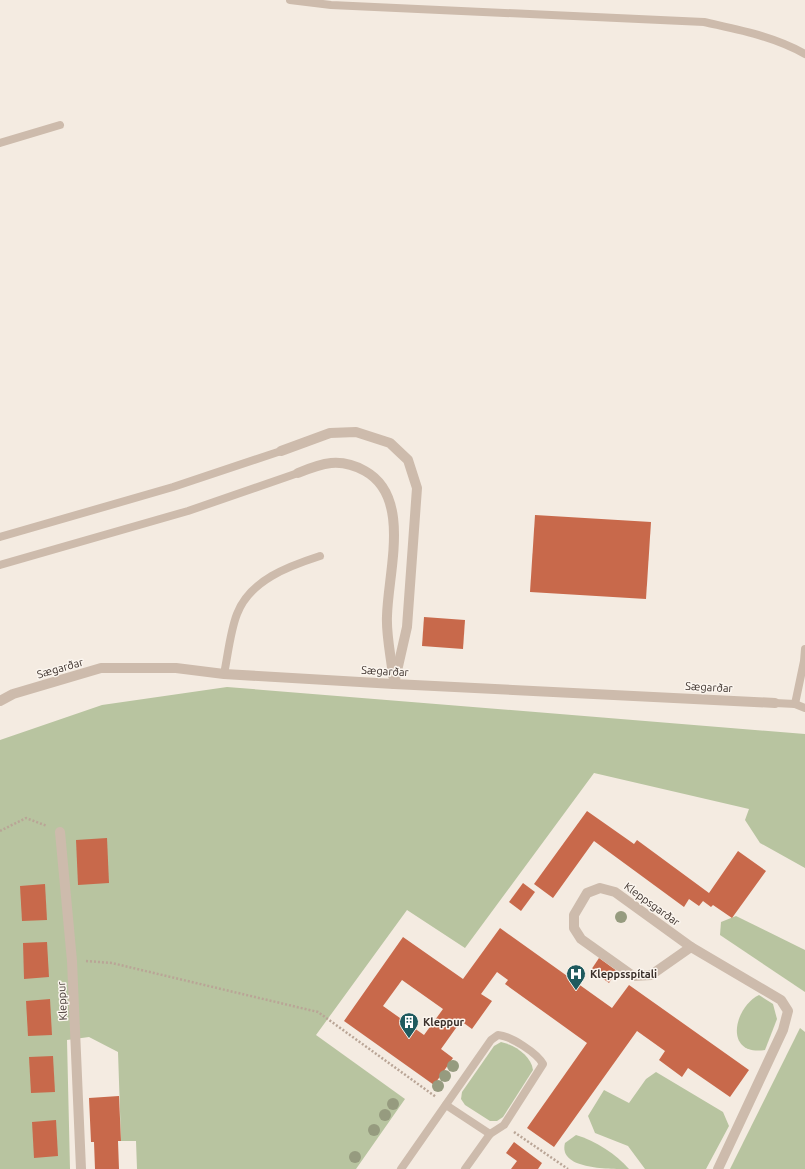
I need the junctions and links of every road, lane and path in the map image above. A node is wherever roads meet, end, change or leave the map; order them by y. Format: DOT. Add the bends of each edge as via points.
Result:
graph roads {
  1 [pos="290,0"];
  2 [pos="805,54"];
  3 [pos="60,125"];
  4 [pos="0,143"];
  5 [pos="281,451"];
  6 [pos="298,472"];
  7 [pos="0,537"];
  8 [pos="320,556"];
  9 [pos="0,565"];
  10 [pos="805,650"];
  11 [pos="224,674"];
  12 [pos="394,684"];
  13 [pos="0,701"];
  14 [pos="775,702"];
  15 [pos="794,704"];
  16 [pos="805,708"];
  17 [pos="0,831"];
  18 [pos="60,832"];
  19 [pos="691,947"];
  20 [pos="72,961"];
  21 [pos="446,1105"];
  22 [pos="504,1125"];
  23 [pos="490,1134"];
  24 [pos="81,1169"];
  25 [pos="401,1169"];
  26 [pos="466,1169"];
  27 [pos="568,1169"];
  28 [pos="718,1169"];
  1 -- 2 [label="lane" via="331,5 704,22 785,42"];
  3 -- 4 [label="lane"];
  5 -- 7 [label="lane" via="173,488"];
  5 -- 12 [label="street" via="330,433 356,432 390,443 408,460 417,488 406,627"];
  6 -- 9 [label="lane" via="188,511"];
  6 -- 12 [label="street" via="337,462 357,467 376,477 388,498 393,515 394,543 387,616"];
  8 -- 11 [label="lane" via="272,575 254,589 237,613"];
  10 -- 15 [label="lane"];
  11 -- 12 [label="street, Sægarðar"];
  11 -- 13 [label="street, Sægarðar" via="176,668 102,668 13,694"];
  12 -- 14 [label="street, Sægarðar"];
  14 -- 15 [label="lane"];
  15 -- 16 [label="lane"];
  17 -- 18 [label="path" via="26,818"];
  18 -- 20 [label="street, Kleppur"];
  19 -- 19 [label="street, Kleppsgarðar" via="615,892 600,888 587,893 574,915 574,928 581,939 633,976 651,975"];
  19 -- 28 [label="street, Kleppsgarðar" via="781,1000 788,1011 784,1030"];
  20 -- 21 [label="path" via="112,963 318,1012"];
  20 -- 24 [label="street, Kleppur"];
  21 -- 22 [label="lane" via="491,1040 498,1035 505,1036 539,1057 543,1064"];
  21 -- 23 [label="lane"];
  21 -- 25 [label="lane"];
  22 -- 23 [label="lane"];
  22 -- 27 [label="path"];
  23 -- 26 [label="lane"];
}
